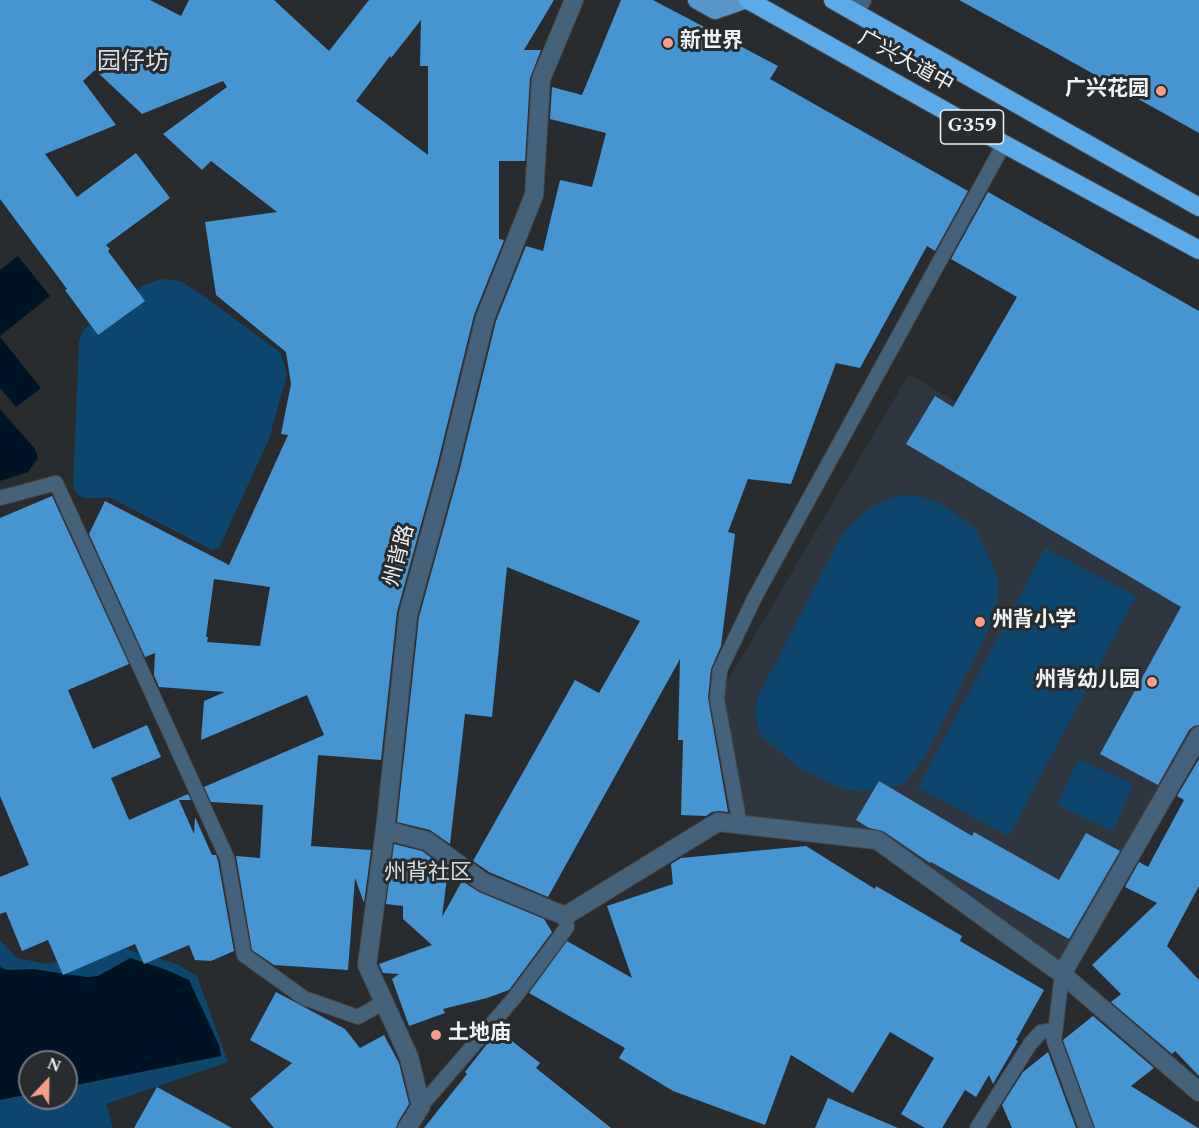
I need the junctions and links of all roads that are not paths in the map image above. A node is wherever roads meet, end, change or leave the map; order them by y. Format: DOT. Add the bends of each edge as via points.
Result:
graph roads {
  1 [pos="574,0"];
  2 [pos="697,0"];
  3 [pos="746,0"];
  4 [pos="833,0"];
  5 [pos="858,6"];
  6 [pos="1004,144"];
  7 [pos="1199,207"];
  8 [pos="1199,250"];
  9 [pos="0,498"];
  10 [pos="1199,736"];
  11 [pos="740,825"];
  12 [pos="385,830"];
  13 [pos="566,916"];
  14 [pos="1062,974"];
  15 [pos="384,1002"];
  16 [pos="1055,1030"];
  17 [pos="1199,1092"];
  18 [pos="421,1106"];
  19 [pos="406,1128"];
  20 [pos="978,1128"];
  21 [pos="1086,1128"];
  1 -- 12 [label="street, 州背路" via="542,79 534,195 485,318 408,615"];
  2 -- 3 [label="main road" via="716,10"];
  3 -- 6 [label="highway, 广兴大道中 / G359"];
  4 -- 5 [label="highway, 广兴大道中 / G359"];
  5 -- 7 [label="highway, 广兴大道中 / G359"];
  6 -- 8 [label="highway, 广兴大道中 / G359"];
  6 -- 11 [label="lane" via="755,597 720,670 717,699"];
  9 -- 15 [label="lane" via="56,483 227,858 244,955 304,998 358,1017"];
  10 -- 14 [label="street"];
  11 -- 13 [label="street" via="718,822"];
  11 -- 14 [label="street" via="878,840"];
  12 -- 13 [label="street" via="427,841 483,882"];
  12 -- 15 [label="street, 州背路" via="367,965"];
  13 -- 18 [label="lane" via="567,927 515,997"];
  14 -- 16 [label="lane"];
  14 -- 17 [label="street"];
  15 -- 18 [label="street, 州背路" via="410,1057"];
  16 -- 20 [label="lane" via="1041,1032 1030,1044"];
  16 -- 21 [label="lane" via="1054,1041"];
  18 -- 19 [label="street"];
}
